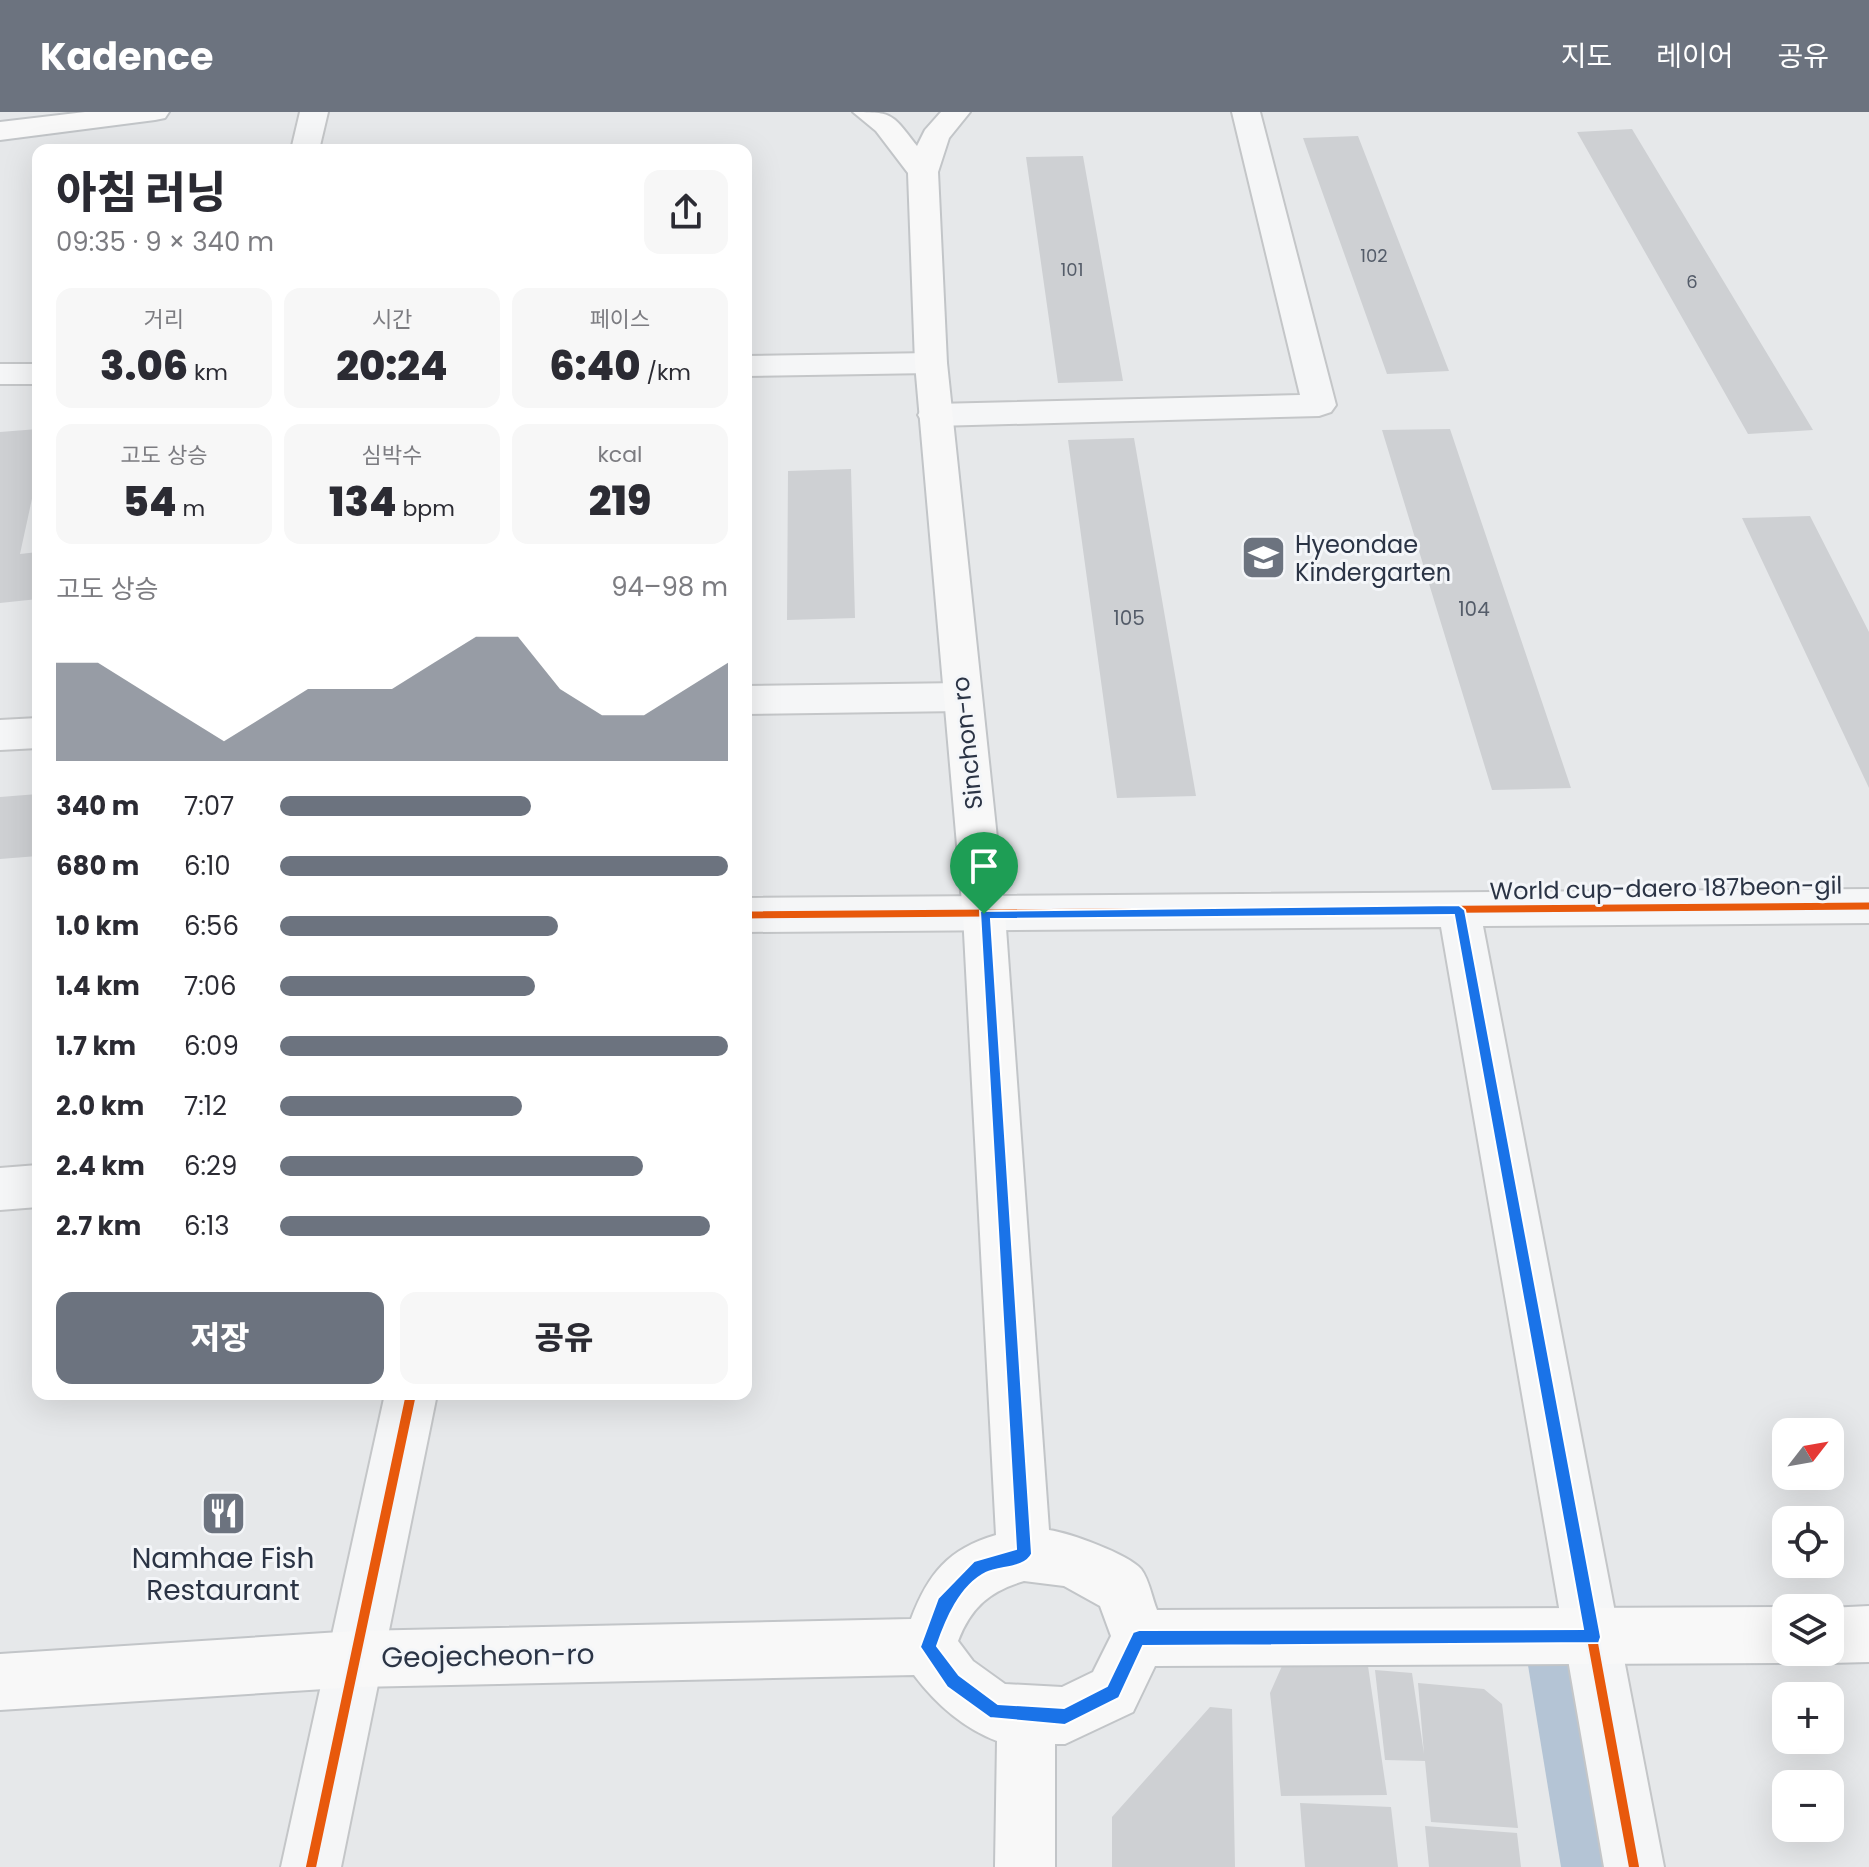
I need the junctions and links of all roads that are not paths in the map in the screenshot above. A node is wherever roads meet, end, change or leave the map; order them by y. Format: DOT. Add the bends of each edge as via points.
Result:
graph roads {
  1 [pos="155,112"];
  2 [pos="314,112"];
  3 [pos="867,112"];
  4 [pos="956,112"];
  5 [pos="1246,112"];
  6 [pos="0,131"];
  7 [pos="306,144"];
  8 [pos="923,172"];
  9 [pos="931,363"];
  10 [pos="752,366"];
  11 [pos="0,374"];
  12 [pos="32,374"];
  13 [pos="935,415"];
  14 [pos="962,697"];
  15 [pos="752,700"];
  16 [pos="32,733"];
  17 [pos="0,735"];
  18 [pos="1869,906"];
  19 [pos="1459,910"];
  20 [pos="984,914"];
  21 [pos="752,915"];
  22 [pos="32,1186"];
  23 [pos="0,1189"];
  24 [pos="410,1400"];
  25 [pos="1024,1554"];
  26 [pos="1869,1634"];
  27 [pos="1772,1635"];
  28 [pos="1844,1635"];
  29 [pos="1593,1637"];
  30 [pos="1139,1638"];
  31 [pos="928,1647"];
  32 [pos="356,1659"];
  33 [pos="0,1682"];
  34 [pos="1026,1715"];
  35 [pos="311,1867"];
  36 [pos="1025,1867"];
  37 [pos="1634,1867"];
  1 -- 6 [label="main road"];
  2 -- 7 [label="street"];
  3 -- 8 [label="main road" via="886,125"];
  4 -- 8 [label="main road" via="935,136"];
  5 -- 13 [label="street" via="1319,405"];
  8 -- 9 [label="main road, Sinchon-ro"];
  9 -- 10 [label="street"];
  9 -- 13 [label="main road, Sinchon-ro"];
  11 -- 12 [label="street"];
  13 -- 14 [label="main road, Sinchon-ro"];
  14 -- 15 [label="street"];
  14 -- 20 [label="main road, Sinchon-ro"];
  16 -- 17 [label="street"];
  18 -- 19 [label="street, World cup-daero 187beon-gil"];
  19 -- 20 [label="street, World cup-daero 187beon-gil"];
  19 -- 29 [label="street"];
  20 -- 21 [label="street, World cup-daero 187beon-gil"];
  20 -- 25 [label="main road, Sinchon-ro"];
  22 -- 23 [label="street"];
  24 -- 32 [label="street"];
  25 -- 30 [label="main road" via="1071,1560 1121,1588"];
  25 -- 31 [label="main road" via="980,1567 944,1604"];
  26 -- 28 [label="main road"];
  27 -- 29 [label="main road"];
  29 -- 30 [label="main road"];
  29 -- 37 [label="street"];
  30 -- 34 [label="main road" via="1113,1692 1065,1716"];
  31 -- 32 [label="main road, Geojecheon-ro"];
  31 -- 34 [label="main road" via="953,1681 996,1712"];
  32 -- 33 [label="main road, Geojecheon-ro"];
  32 -- 35 [label="street"];
  34 -- 36 [label="main road"];
}
